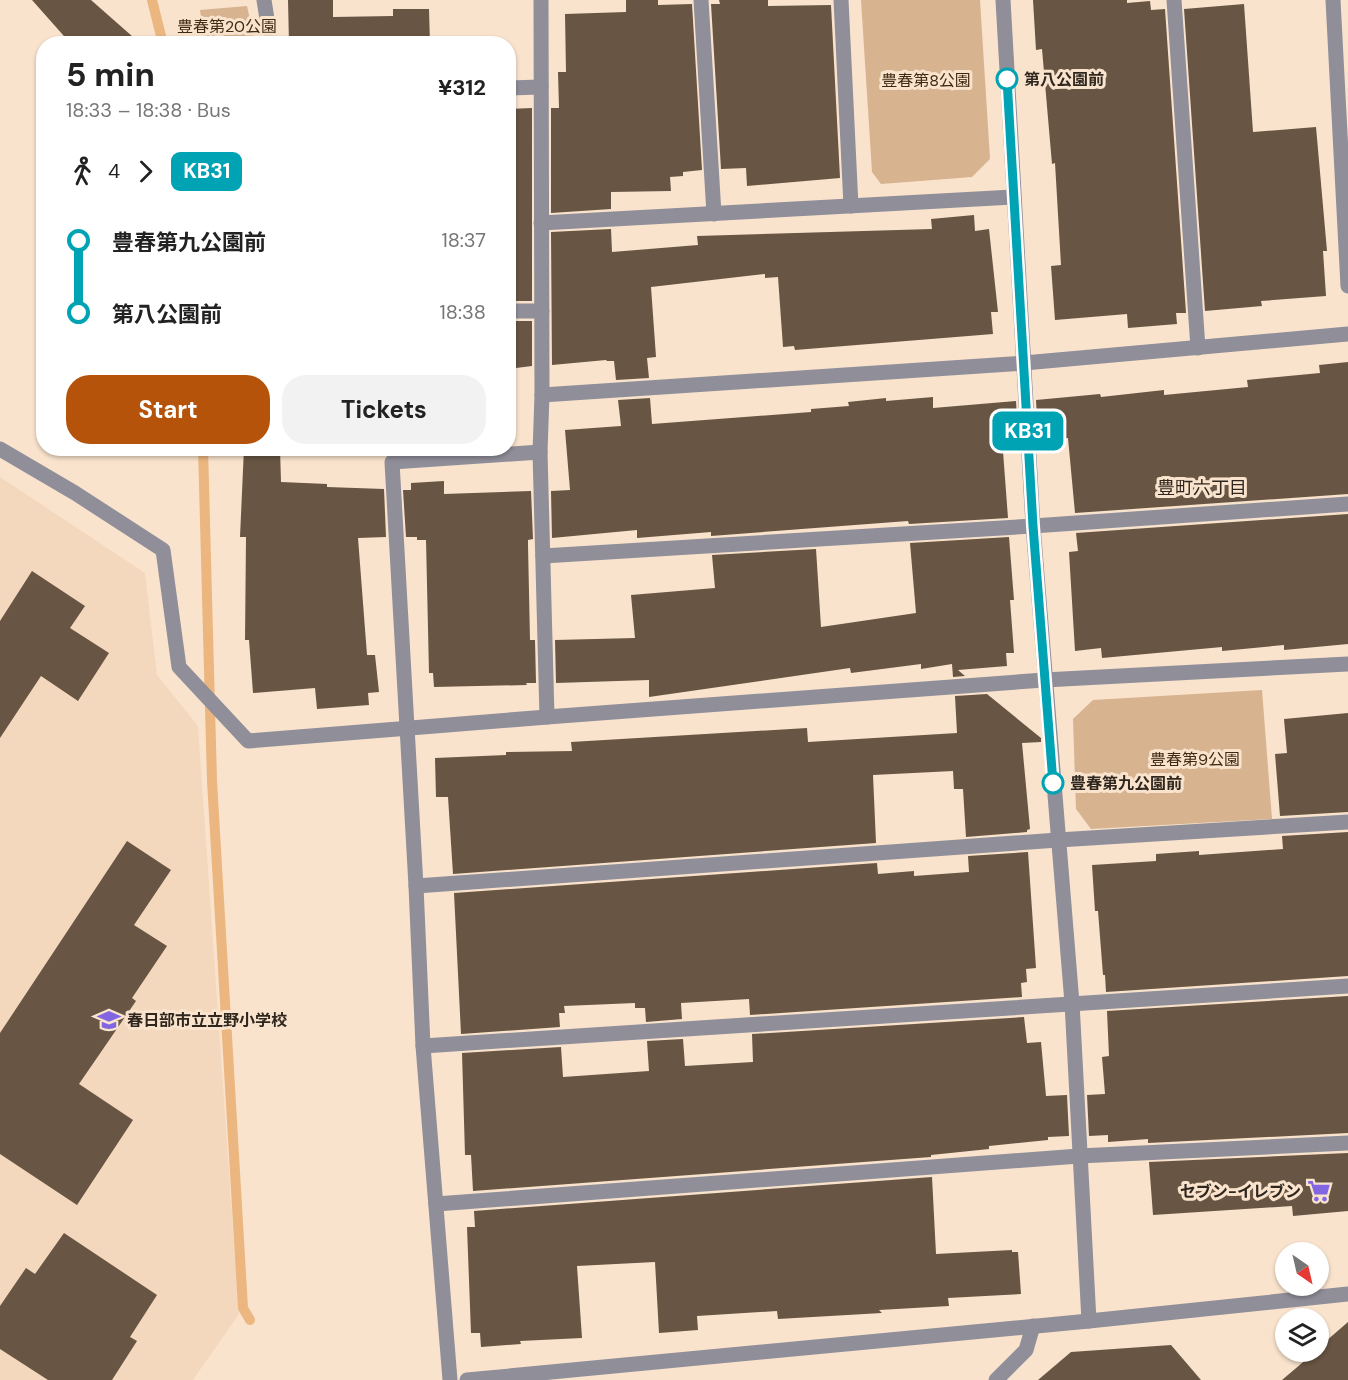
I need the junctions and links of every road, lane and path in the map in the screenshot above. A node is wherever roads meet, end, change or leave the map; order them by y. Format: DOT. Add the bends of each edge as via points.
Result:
graph roads {
  1 [pos="264,0"];
  2 [pos="541,0"];
  3 [pos="701,0"];
  4 [pos="841,0"];
  5 [pos="1003,0"];
  6 [pos="1173,0"];
  7 [pos="1334,0"];
  8 [pos="270,36"];
  9 [pos="541,87"];
  10 [pos="516,88"];
  11 [pos="1013,197"];
  12 [pos="851,206"];
  13 [pos="714,214"];
  14 [pos="541,223"];
  15 [pos="1348,286"];
  16 [pos="516,311"];
  17 [pos="542,311"];
  18 [pos="1348,334"];
  19 [pos="1198,348"];
  20 [pos="1024,363"];
  21 [pos="542,395"];
  22 [pos="0,449"];
  23 [pos="540,452"];
  24 [pos="516,454"];
  25 [pos="481,456"];
  26 [pos="1348,504"];
  27 [pos="1033,526"];
  28 [pos="543,556"];
  29 [pos="1348,664"];
  30 [pos="1044,680"];
  31 [pos="547,717"];
  32 [pos="406,729"];
  33 [pos="1348,822"];
  34 [pos="1058,840"];
  35 [pos="416,886"];
  36 [pos="1348,986"];
  37 [pos="1072,1003"];
  38 [pos="423,1046"];
  39 [pos="1348,1143"];
  40 [pos="1079,1156"];
  41 [pos="436,1204"];
  42 [pos="1348,1294"];
  43 [pos="1089,1321"];
  44 [pos="1033,1326"];
  45 [pos="450,1380"];
  46 [pos="467,1380"];
  47 [pos="996,1380"];
  1 -- 8 [label="street"];
  2 -- 9 [label="street"];
  3 -- 13 [label="street"];
  4 -- 12 [label="street"];
  5 -- 11 [label="street"];
  6 -- 19 [label="street"];
  7 -- 15 [label="street"];
  9 -- 10 [label="street"];
  9 -- 14 [label="street"];
  11 -- 12 [label="street"];
  11 -- 20 [label="street"];
  12 -- 13 [label="street"];
  13 -- 14 [label="street"];
  14 -- 17 [label="street"];
  16 -- 17 [label="street"];
  17 -- 21 [label="street"];
  18 -- 19 [label="street"];
  19 -- 20 [label="street"];
  20 -- 21 [label="street"];
  20 -- 27 [label="street"];
  21 -- 23 [label="street"];
  22 -- 32 [label="street" via="163,550 179,667 248,741"];
  23 -- 24 [label="street"];
  23 -- 28 [label="street"];
  25 -- 32 [label="street" via="392,462"];
  26 -- 27 [label="street"];
  27 -- 28 [label="street"];
  27 -- 30 [label="street"];
  28 -- 31 [label="street"];
  29 -- 30 [label="street"];
  30 -- 31 [label="street"];
  30 -- 34 [label="street"];
  31 -- 32 [label="street"];
  32 -- 35 [label="street"];
  33 -- 34 [label="street"];
  34 -- 35 [label="street"];
  34 -- 37 [label="street"];
  35 -- 38 [label="street"];
  36 -- 37 [label="street"];
  37 -- 38 [label="street"];
  37 -- 40 [label="street"];
  38 -- 41 [label="street"];
  39 -- 40 [label="street"];
  40 -- 41 [label="street"];
  40 -- 43 [label="street"];
  41 -- 45 [label="street"];
  42 -- 43 [label="street"];
  43 -- 44 [label="street"];
  44 -- 46 [label="street"];
  44 -- 47 [label="street" via="1026,1350"];
}
